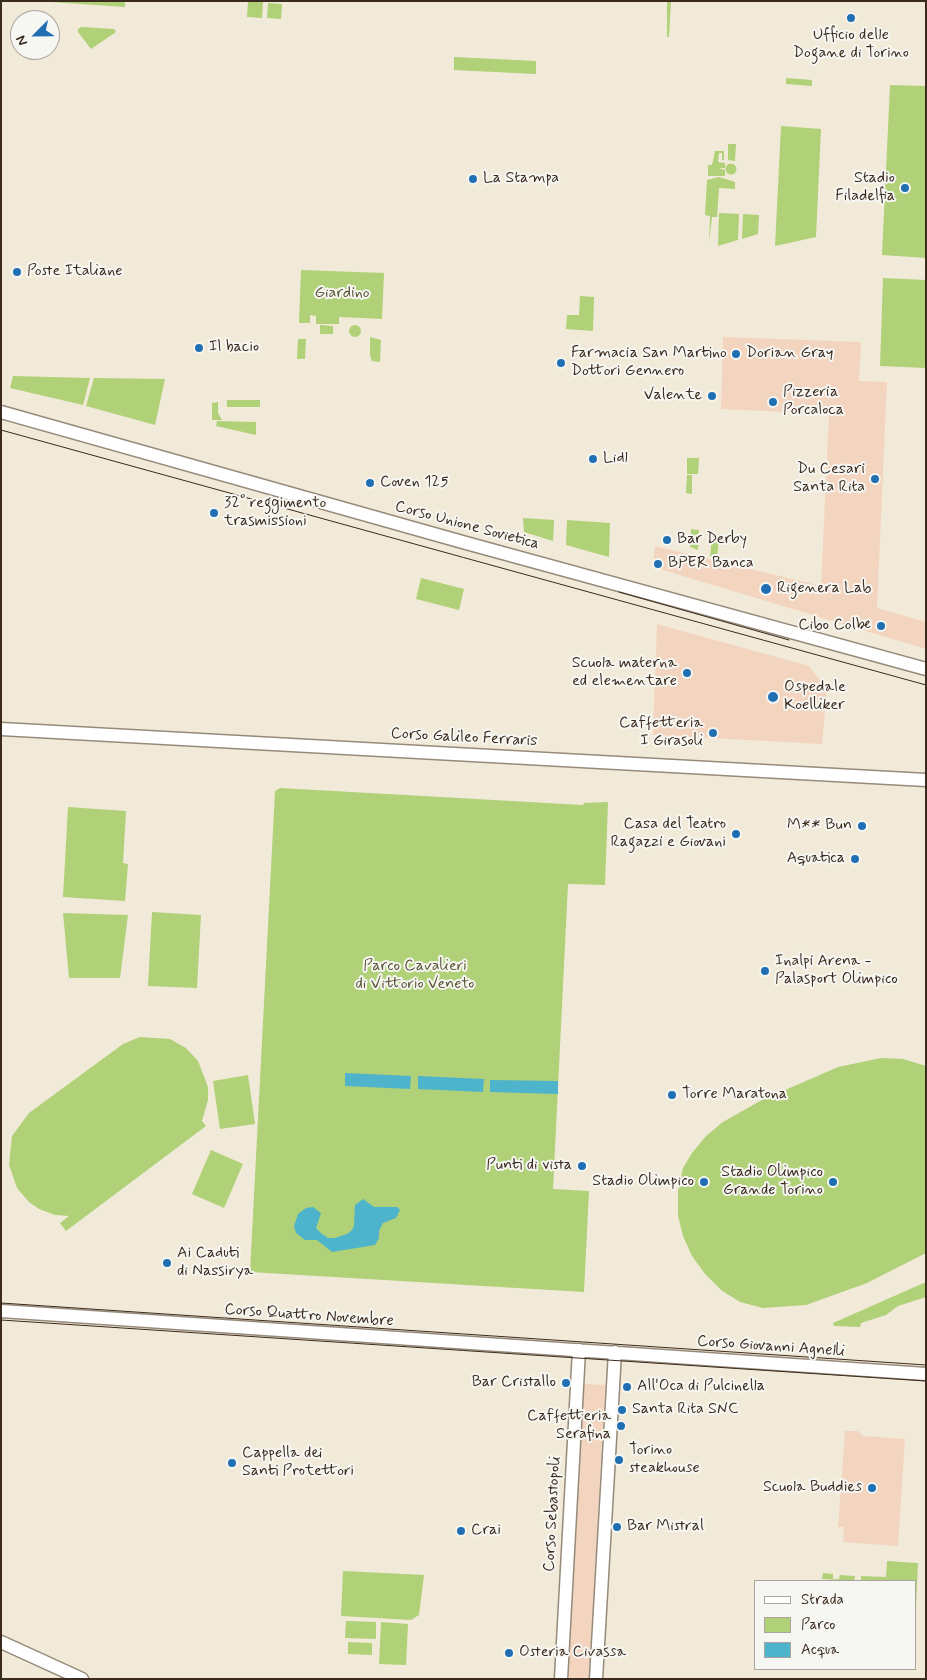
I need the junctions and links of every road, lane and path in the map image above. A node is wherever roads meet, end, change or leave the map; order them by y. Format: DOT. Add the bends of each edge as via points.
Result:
graph roads {
  1 [pos="1,412"];
  2 [pos="926,669"];
  3 [pos="1,729"];
  4 [pos="926,780"];
  5 [pos="1,1310"];
  6 [pos="578,1350"];
  7 [pos="615,1352"];
  8 [pos="926,1374"];
  9 [pos="1,1642"];
  10 [pos="82,1679"];
  11 [pos="561,1679"];
  12 [pos="596,1679"];
  1 -- 2 [label="main road, Corso Unione Sovietica"];
  3 -- 4 [label="main road, Corso Galileo Ferraris"];
  5 -- 6 [label="main road, Corso Quattro Novembre"];
  6 -- 7 [label="main road, Corso Quattro Novembre"];
  6 -- 11 [label="main road, Corso Sebastopoli"];
  7 -- 8 [label="main road, Corso Giovanni Agnelli"];
  7 -- 12 [label="main road"];
  9 -- 10 [label="main road"];
}
